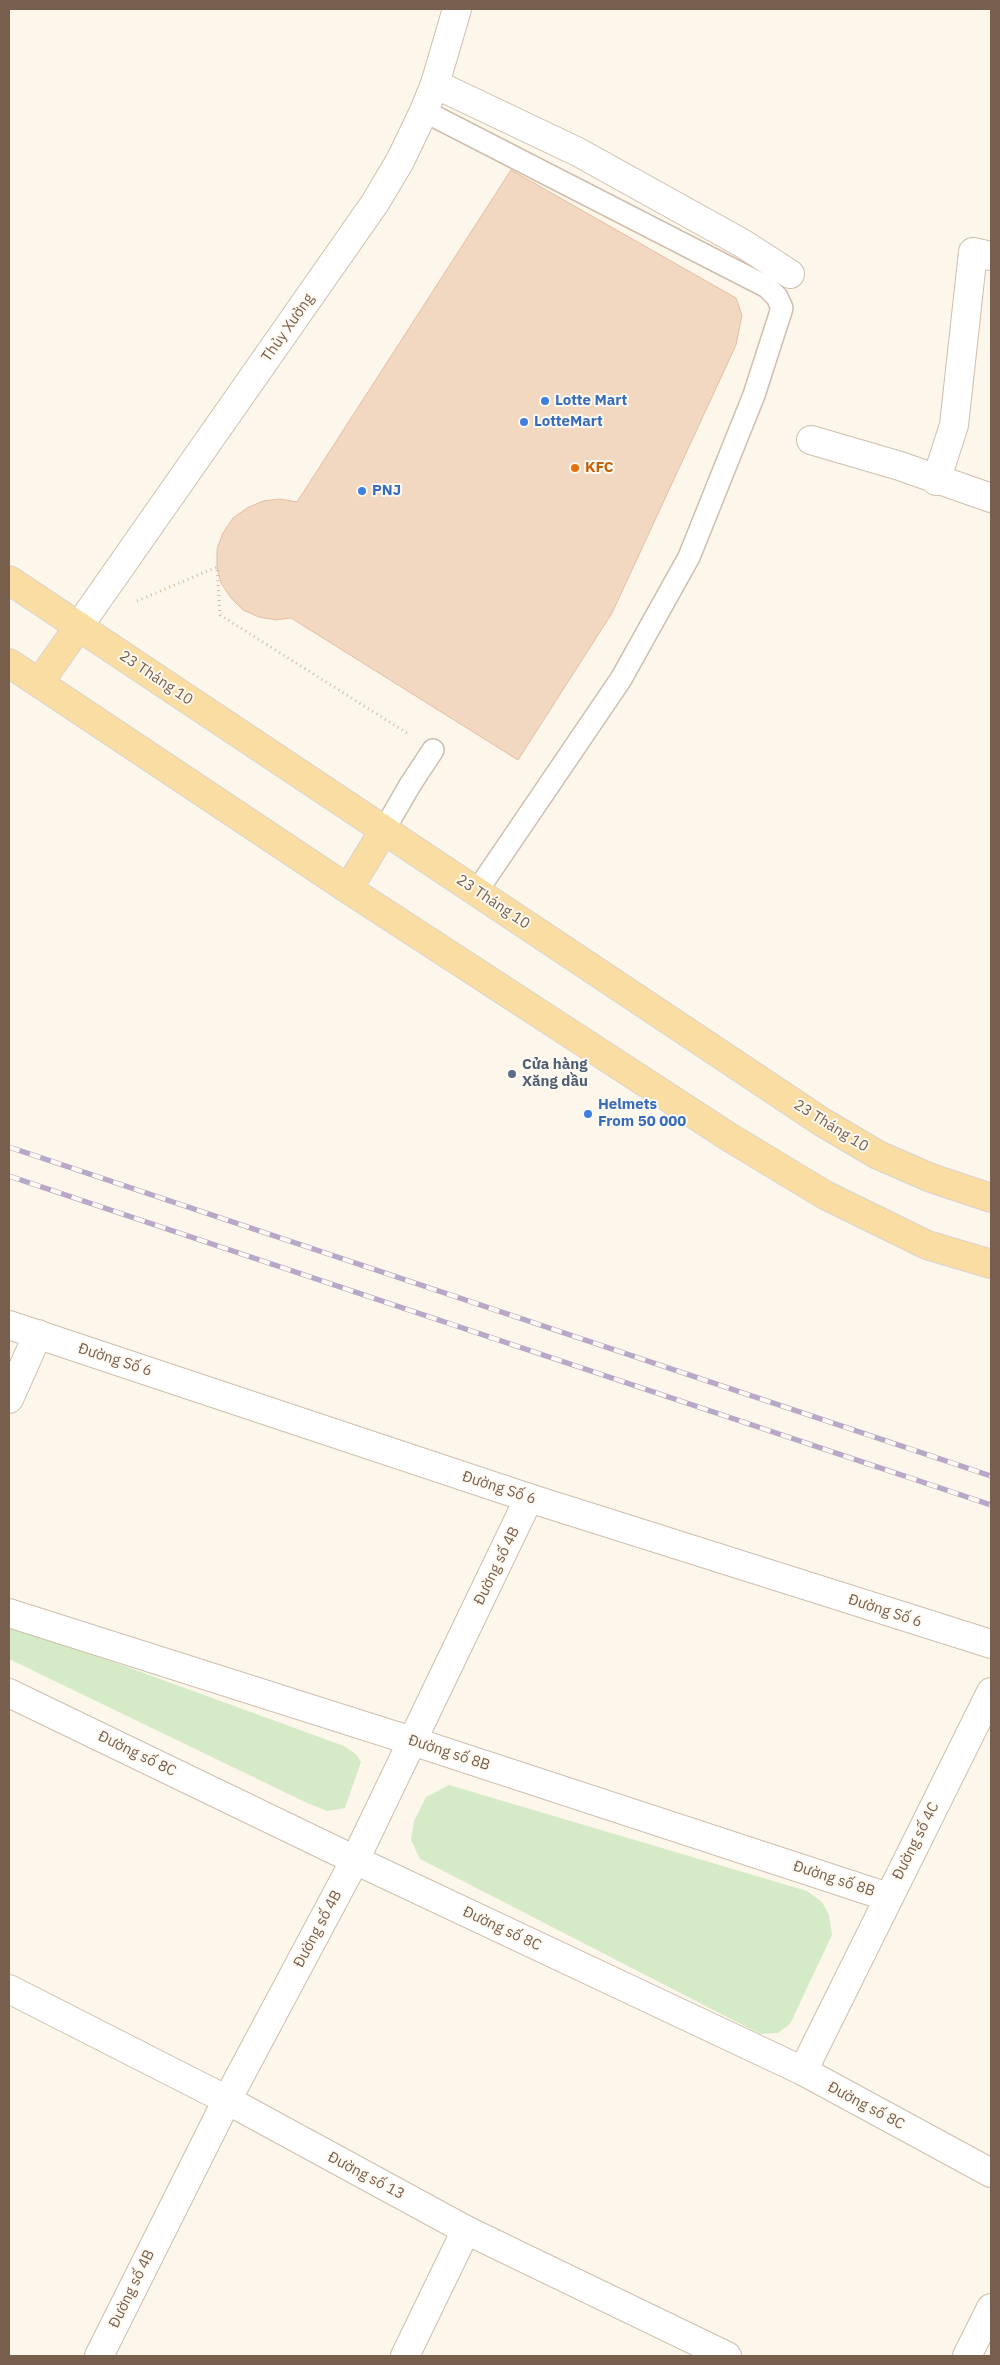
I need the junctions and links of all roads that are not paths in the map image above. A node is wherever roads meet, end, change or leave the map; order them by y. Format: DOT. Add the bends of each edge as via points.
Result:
graph roads {
  1 [pos="457,9"];
  2 [pos="435,84"];
  3 [pos="424,111"];
  4 [pos="991,256"];
  5 [pos="790,274"];
  6 [pos="812,440"];
  7 [pos="936,481"];
  8 [pos="991,498"];
  9 [pos="9,580"];
  10 [pos="79,626"];
  11 [pos="9,663"];
  12 [pos="39,683"];
  13 [pos="433,750"];
  14 [pos="384,830"];
  15 [pos="348,889"];
  16 [pos="477,891"];
  17 [pos="991,1198"];
  18 [pos="991,1264"];
  19 [pos="9,1325"];
  20 [pos="38,1334"];
  21 [pos="9,1398"];
  22 [pos="529,1498"];
  23 [pos="9,1613"];
  24 [pos="991,1644"];
  25 [pos="991,1692"];
  26 [pos="9,1693"];
  27 [pos="412,1741"];
  28 [pos="355,1860"];
  29 [pos="888,1897"];
  30 [pos="9,1989"];
  31 [pos="803,2071"];
  32 [pos="227,2100"];
  33 [pos="991,2173"];
  34 [pos="466,2230"];
  35 [pos="991,2308"];
  36 [pos="99,2356"];
  37 [pos="405,2356"];
  38 [pos="727,2356"];
  39 [pos="967,2356"];
  1 -- 2 [label="street, Thủy Xưởng"];
  2 -- 3 [label="street, Thủy Xưởng"];
  2 -- 5 [label="street" via="578,152 742,243"];
  3 -- 10 [label="street, Thủy Xưởng" via="400,161 345,247"];
  3 -- 16 [label="lane" via="767,287 782,308 754,395 689,557 620,679"];
  4 -- 7 [label="street" via="973,252 954,425"];
  6 -- 7 [label="street" via="900,466"];
  7 -- 8 [label="street"];
  9 -- 10 [label="main road, 23 Tháng 10"];
  10 -- 12 [label="main road"];
  10 -- 14 [label="main road, 23 Tháng 10"];
  11 -- 12 [label="main road"];
  12 -- 15 [label="main road"];
  13 -- 14 [label="lane"];
  14 -- 15 [label="main road"];
  14 -- 16 [label="main road, 23 Tháng 10"];
  15 -- 18 [label="main road" via="631,1074 825,1194 927,1245"];
  16 -- 17 [label="main road, 23 Tháng 10" via="822,1122 878,1155 931,1178"];
  19 -- 20 [label="street, Đường Số 6"];
  20 -- 21 [label="street"];
  20 -- 22 [label="street, Đường Số 6"];
  22 -- 24 [label="street, Đường Số 6"];
  22 -- 27 [label="street, Đường số 4B"];
  23 -- 27 [label="street, Đường số 8B"];
  25 -- 29 [label="street, Đường số 4C"];
  26 -- 28 [label="street, Đường số 8C"];
  27 -- 28 [label="street, Đường số 4B"];
  27 -- 29 [label="street, Đường số 8B"];
  28 -- 31 [label="street, Đường số 8C"];
  28 -- 32 [label="street, Đường số 4B"];
  29 -- 31 [label="street, Đường số 4C"];
  30 -- 32 [label="street, Đường số 13"];
  31 -- 33 [label="street, Đường số 8C"];
  32 -- 34 [label="street, Đường số 13"];
  32 -- 36 [label="street, Đường số 4B"];
  34 -- 37 [label="street"];
  34 -- 38 [label="street, Đường số 13"];
  35 -- 39 [label="street"];
}
